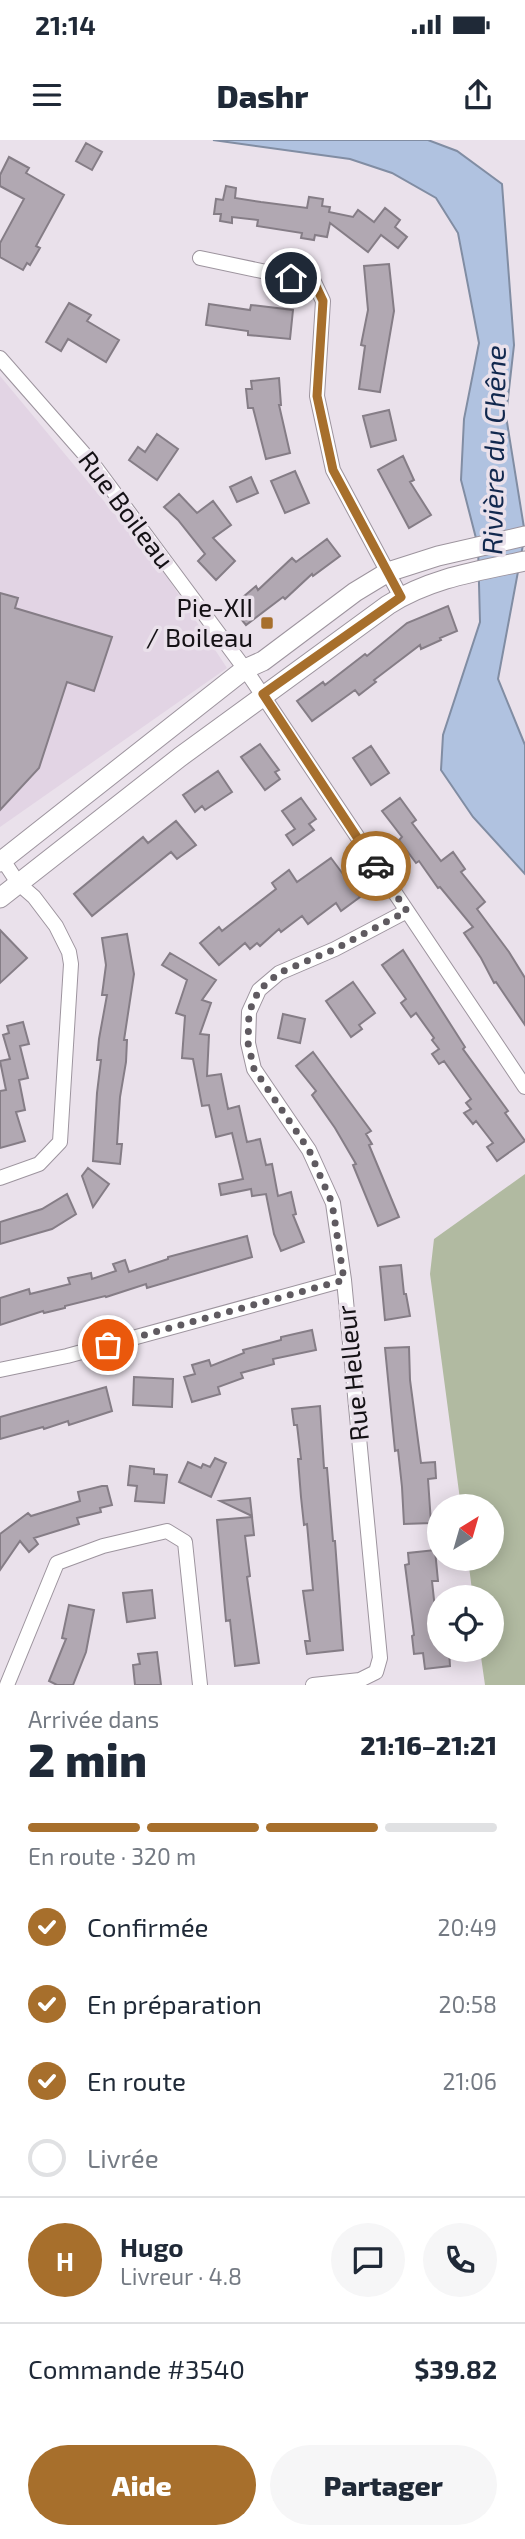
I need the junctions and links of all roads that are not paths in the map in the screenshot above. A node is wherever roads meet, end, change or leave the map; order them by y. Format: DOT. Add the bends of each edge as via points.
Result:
graph roads {
  1 [pos="200,258"];
  2 [pos="0,358"];
  3 [pos="525,536"];
  4 [pos="525,561"];
  5 [pos="388,572"];
  6 [pos="401,597"];
  7 [pos="245,669"];
  8 [pos="263,694"];
  9 [pos="1,861"];
  10 [pos="19,883"];
  11 [pos="0,898"];
  12 [pos="407,911"];
  13 [pos="525,1087"];
  14 [pos="0,1178"];
  15 [pos="344,1280"];
  16 [pos="0,1370"];
  17 [pos="7,1685"];
  18 [pos="200,1685"];
  19 [pos="313,1685"];
  1 -- 5 [label="street" via="314,282 323,301 317,396 333,470"];
  2 -- 7 [label="street, Rue Boileau" via="93,464"];
  3 -- 5 [label="street"];
  4 -- 6 [label="street" via="434,582"];
  5 -- 6 [label="street"];
  5 -- 7 [label="street"];
  6 -- 8 [label="street"];
  7 -- 8 [label="street, Rue Boileau"];
  7 -- 9 [label="street"];
  8 -- 10 [label="street"];
  8 -- 12 [label="street, Rue Boileau"];
  9 -- 10 [label="street"];
  10 -- 11 [label="street"];
  10 -- 14 [label="street" via="34,897 69,952 61,1128 60,1142 39,1164"];
  12 -- 13 [label="street, Rue Boileau"];
  12 -- 15 [label="street, Rue Helleur" via="279,973 259,990 249,1012 248,1043 254,1069 309,1150 332,1203"];
  15 -- 16 [label="street"];
  15 -- 19 [label="street, Rue Helleur" via="380,1658 376,1672 360,1681"];
  17 -- 18 [label="street" via="57,1563 167,1531 185,1542"];
}
